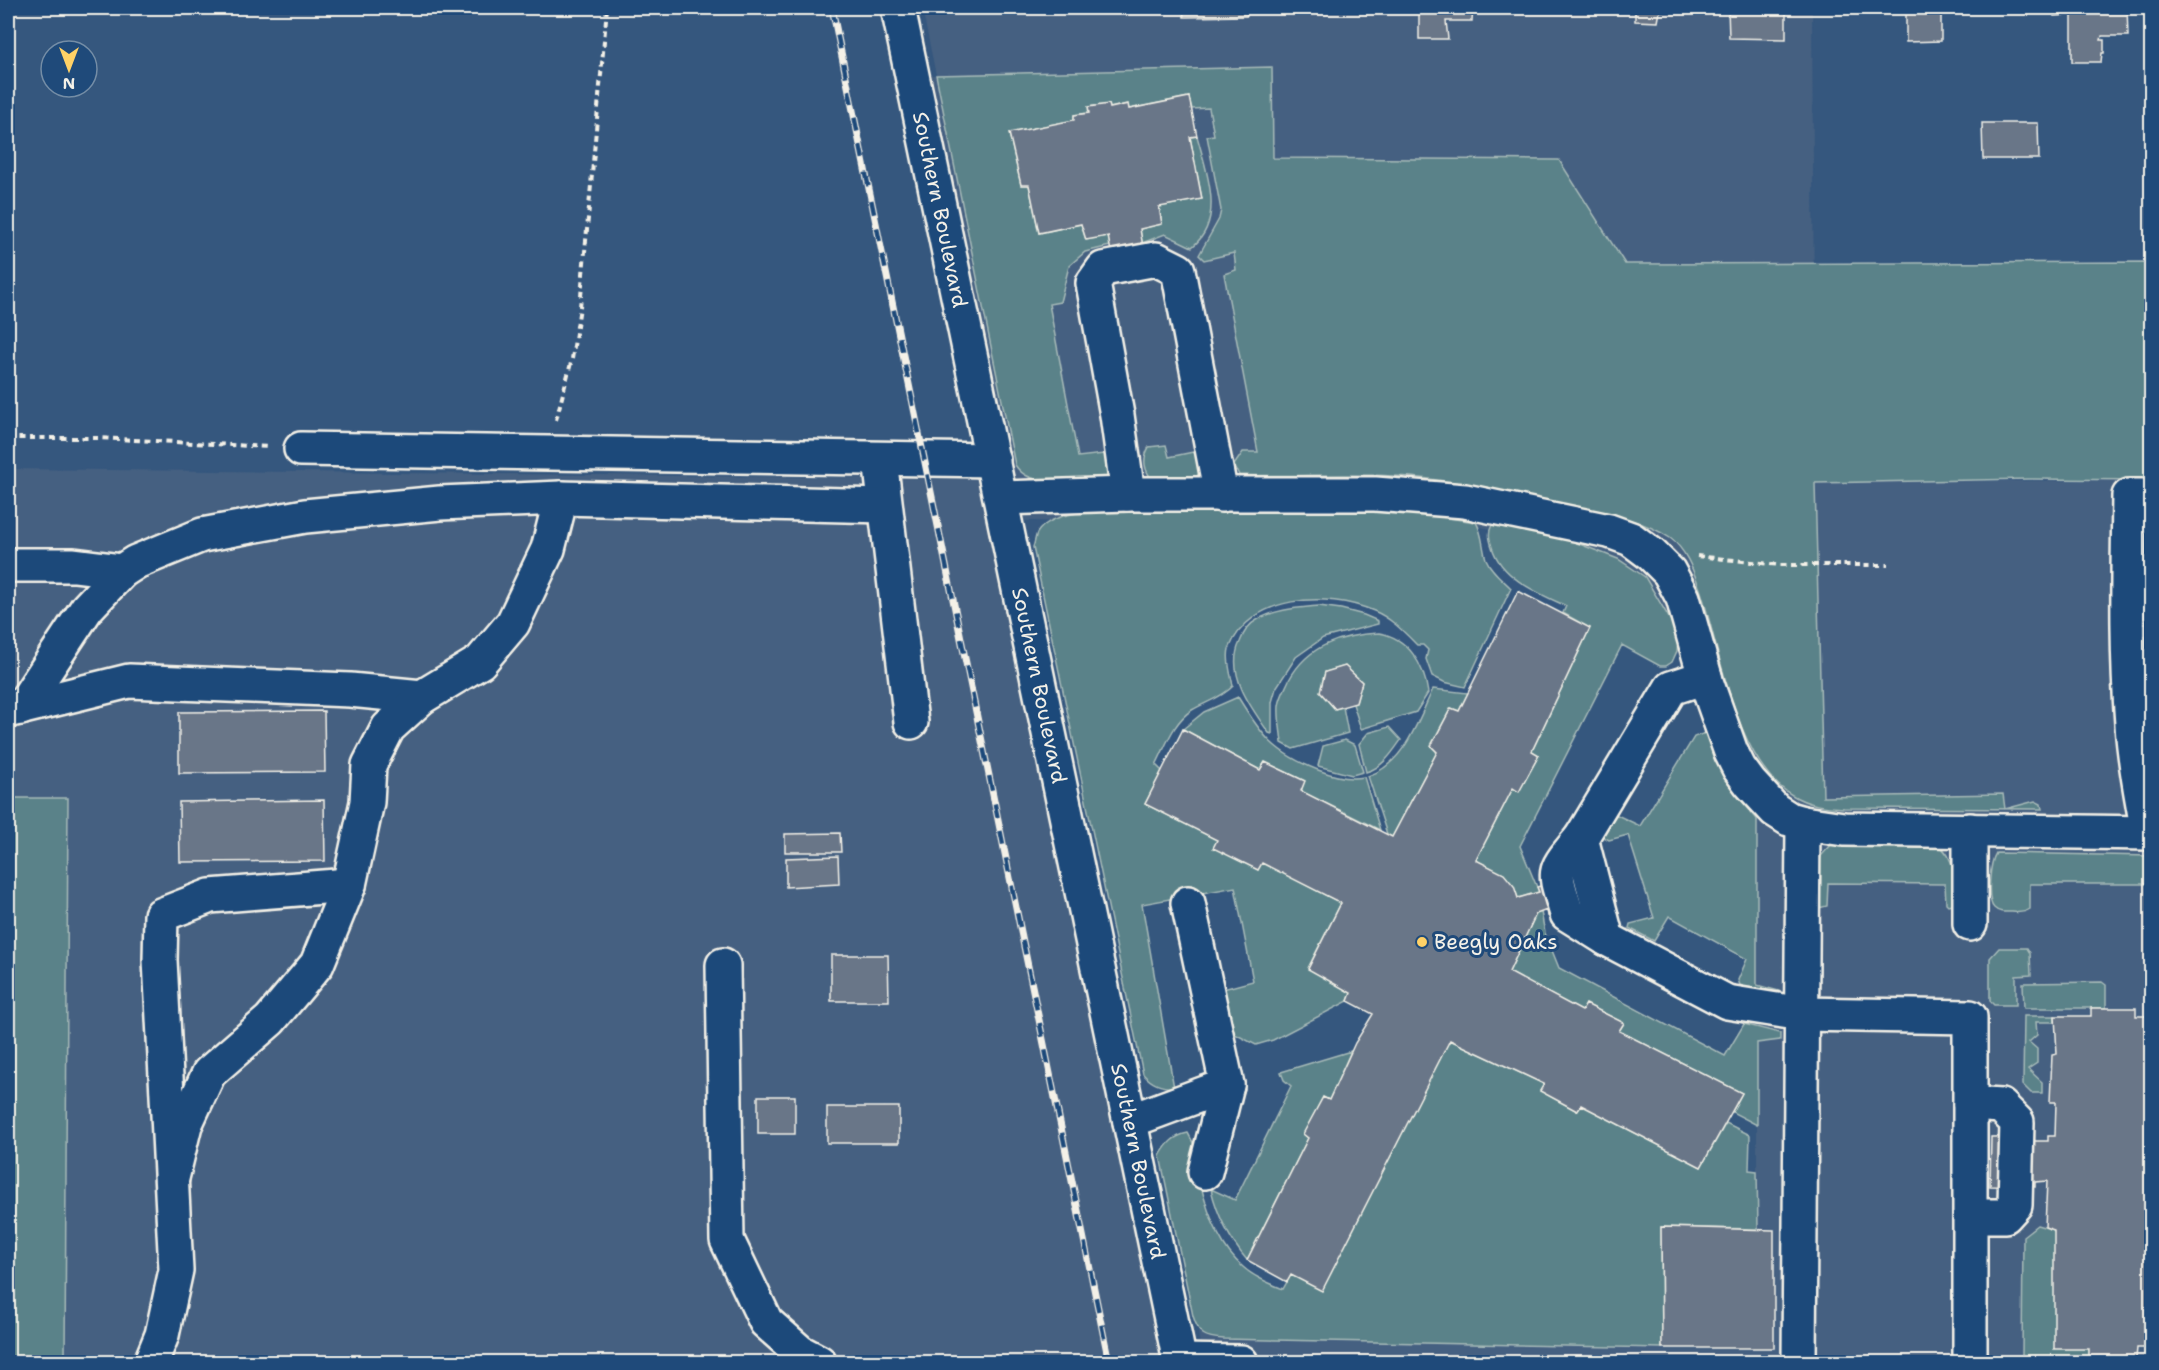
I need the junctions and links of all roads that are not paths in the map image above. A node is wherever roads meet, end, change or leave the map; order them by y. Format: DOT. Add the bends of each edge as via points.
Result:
graph roads {
  1 [pos="898,8"];
  2 [pos="301,449"];
  3 [pos="880,459"];
  4 [pos="993,460"];
  5 [pos="1128,494"];
  6 [pos="1221,495"];
  7 [pos="2151,496"];
  8 [pos="561,498"];
  9 [pos="1001,498"];
  10 [pos="885,506"];
  11 [pos="8,565"];
  12 [pos="122,571"];
  13 [pos="1706,677"];
  14 [pos="422,697"];
  15 [pos="14,710"];
  16 [pos="911,722"];
  17 [pos="1803,823"];
  18 [pos="1970,830"];
  19 [pos="2150,833"];
  20 [pos="349,885"];
  21 [pos="1188,903"];
  22 [pos="1970,924"];
  23 [pos="723,965"];
  24 [pos="1802,1014"];
  25 [pos="1227,1085"];
  26 [pos="1970,1104"];
  27 [pos="1130,1121"];
  28 [pos="1205,1172"];
  29 [pos="172,1178"];
  30 [pos="1970,1216"];
  31 [pos="150,1362"];
  32 [pos="819,1362"];
  33 [pos="1180,1362"];
  34 [pos="1241,1362"];
  35 [pos="1799,1362"];
  36 [pos="1970,1362"];
  1 -- 4 [label="street, Southern Boulevard"];
  2 -- 3 [label="street"];
  3 -- 4 [label="street"];
  3 -- 10 [label="street"];
  4 -- 9 [label="street, Southern Boulevard"];
  5 -- 6 [label="street"];
  5 -- 6 [label="street" via="1093,283 1103,269 1156,259 1178,270"];
  5 -- 9 [label="street"];
  6 -- 13 [label="street" via="1375,494 1465,501 1631,539 1669,572 1683,598"];
  7 -- 19 [label="street" via="2129,496 2128,526 2132,727"];
  8 -- 10 [label="street"];
  8 -- 12 [label="street" via="440,503 306,516 202,535"];
  8 -- 14 [label="street" via="548,549 513,623 480,662"];
  9 -- 27 [label="street, Southern Boulevard"];
  10 -- 16 [label="street"];
  11 -- 12 [label="street" via="74,564"];
  12 -- 15 [label="street" via="87,608"];
  13 -- 17 [label="street" via="1738,768 1775,810"];
  13 -- 24 [label="street" via="1671,688 1581,838 1607,939 1727,1002"];
  14 -- 15 [label="street" via="350,690 129,681"];
  14 -- 20 [label="street" via="388,728 369,765 367,802"];
  17 -- 18 [label="street" via="1844,829"];
  17 -- 24 [label="street"];
  18 -- 19 [label="street"];
  18 -- 22 [label="street"];
  20 -- 29 [label="street" via="317,964 270,1020 209,1073 185,1125"];
  20 -- 29 [label="street" via="210,897 161,915"];
  21 -- 25 [label="street"];
  23 -- 32 [label="street" via="727,1240 766,1322 800,1352"];
  24 -- 26 [label="street" via="1970,1017"];
  24 -- 35 [label="street"];
  25 -- 27 [label="street"];
  25 -- 28 [label="street"];
  26 -- 30 [label="street"];
  26 -- 30 [label="street" via="2001,1106 2017,1122 2015,1205 2005,1216"];
  27 -- 33 [label="street, Southern Boulevard"];
  29 -- 31 [label="street" via="176,1269 162,1335"];
  30 -- 36 [label="street"];
  33 -- 34 [label="street"];
}
